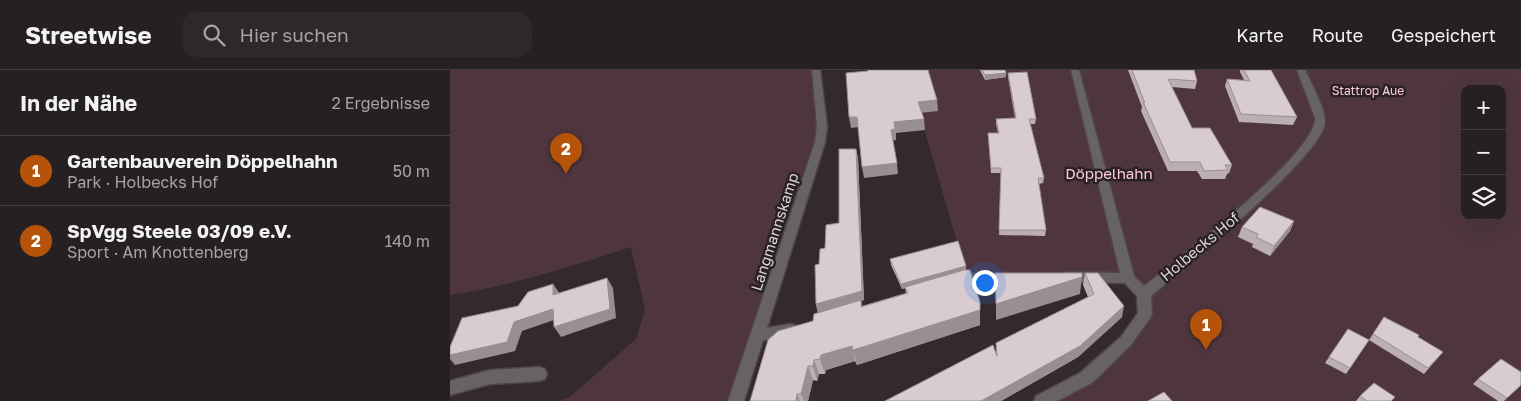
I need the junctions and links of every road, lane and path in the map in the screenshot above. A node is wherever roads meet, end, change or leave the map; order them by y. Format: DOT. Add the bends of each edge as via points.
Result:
graph roads {
  1 [pos="816,70"];
  2 [pos="1075,70"];
  3 [pos="1301,70"];
  4 [pos="1027,277"];
  5 [pos="1054,277"];
  6 [pos="1128,278"];
  7 [pos="945,284"];
  8 [pos="1144,294"];
  9 [pos="807,325"];
  10 [pos="759,334"];
  11 [pos="539,374"];
  12 [pos="450,388"];
  13 [pos="736,401"];
  14 [pos="1042,401"];
  1 -- 10 [label="street, Langmannskamp" via="822,126 820,142"];
  2 -- 6 [label="street"];
  3 -- 8 [label="street, Holbecks Hof" via="1319,117 1320,125 1313,139 1264,192"];
  4 -- 7 [label="street" via="964,278"];
  5 -- 6 [label="street"];
  6 -- 8 [label="street"];
  8 -- 14 [label="street" via="1145,314 1126,341 1086,378"];
  9 -- 10 [label="street" via="779,333"];
  10 -- 13 [label="street, Langmannskamp"];
  11 -- 12 [label="street" via="490,377"];
}
